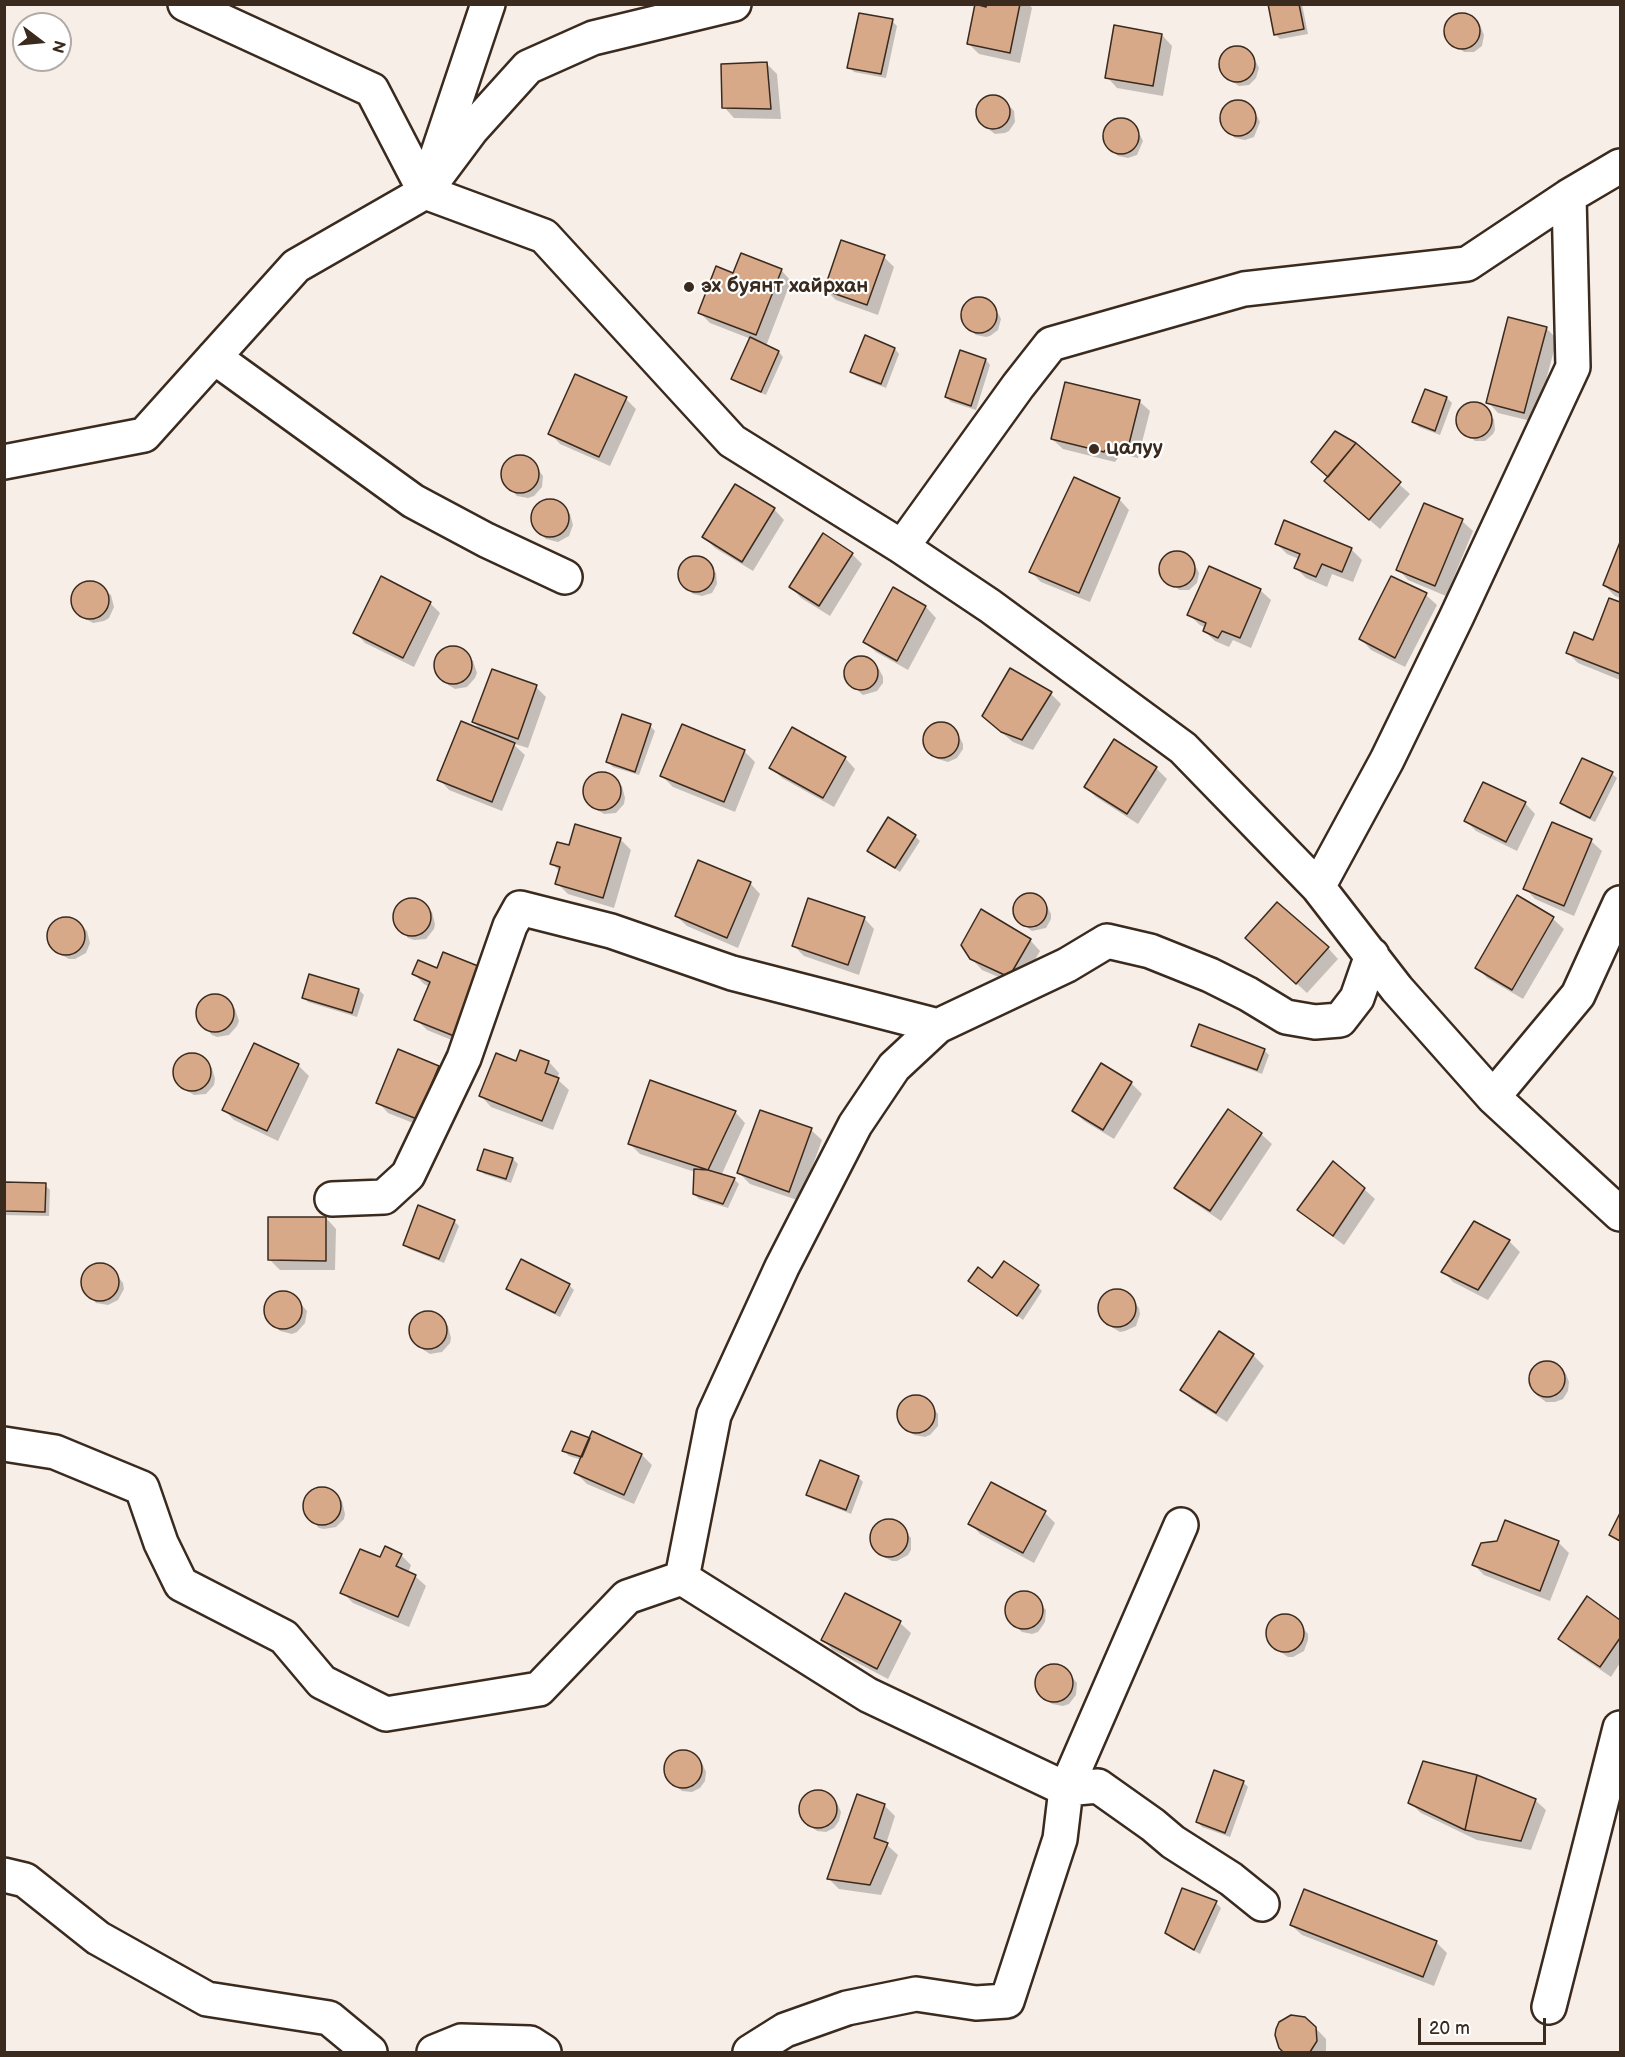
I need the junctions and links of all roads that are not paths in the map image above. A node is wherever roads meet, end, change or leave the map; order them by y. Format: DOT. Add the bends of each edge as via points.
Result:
graph roads {
  1 [pos="185,4"];
  2 [pos="488,4"];
  3 [pos="734,4"];
  4 [pos="1620,166"];
  5 [pos="425,192"];
  6 [pos="1569,196"];
  7 [pos="214,357"];
  8 [pos="4,462"];
  9 [pos="902,546"];
  10 [pos="565,577"];
  11 [pos="1318,887"];
  12 [pos="1620,903"];
  13 [pos="1372,955"];
  14 [pos="938,1026"];
  15 [pos="1493,1097"];
  16 [pos="332,1199"];
  17 [pos="1620,1214"];
  18 [pos="4,1444"];
  19 [pos="1180,1525"];
  20 [pos="682,1578"];
  21 [pos="1620,1728"];
  22 [pos="1066,1790"];
  23 [pos="4,1875"];
  24 [pos="1262,1904"];
  25 [pos="1549,2007"];
  26 [pos="370,2052"];
  27 [pos="434,2052"];
  28 [pos="544,2052"];
  29 [pos="750,2052"];
  1 -- 5 [label="street" via="372,90"];
  2 -- 5 [label="street"];
  3 -- 5 [label="street" via="593,38 528,67 472,129"];
  4 -- 6 [label="street"];
  5 -- 7 [label="street" via="296,266"];
  5 -- 9 [label="street" via="544,236 732,441"];
  6 -- 9 [label="street" via="1467,264 1244,289 1051,344"];
  6 -- 11 [label="street" via="1573,367 1392,750"];
  7 -- 8 [label="street" via="144,435"];
  7 -- 10 [label="street" via="413,501"];
  9 -- 11 [label="street" via="1183,748"];
  11 -- 13 [label="street"];
  12 -- 15 [label="street" via="1578,995"];
  13 -- 14 [label="street" via="1357,998 1340,1020 1315,1022 1286,1017 1210,975 1150,951 1107,941 1067,965"];
  13 -- 15 [label="street" via="1397,989"];
  14 -- 16 [label="street" via="732,974 611,931 520,908 510,926 464,1058 408,1175 384,1197"];
  14 -- 20 [label="street" via="894,1066 855,1125 782,1267 714,1415"];
  15 -- 17 [label="street"];
  18 -- 20 [label="street" via="55,1452 142,1488 161,1544 182,1584 284,1637 322,1682 386,1714 539,1689 627,1597"];
  19 -- 22 [label="street"];
  20 -- 22 [label="street" via="868,1695"];
  21 -- 25 [label="street"];
  22 -- 24 [label="street" via="1098,1786"];
  22 -- 29 [label="street" via="1060,1839 1007,2001 976,2003 916,1994 848,2008 784,2030"];
  23 -- 26 [label="street" via="25,1880 98,1938 207,1999 329,2018"];
  27 -- 28 [label="street" via="461,2041 530,2043"];
}
